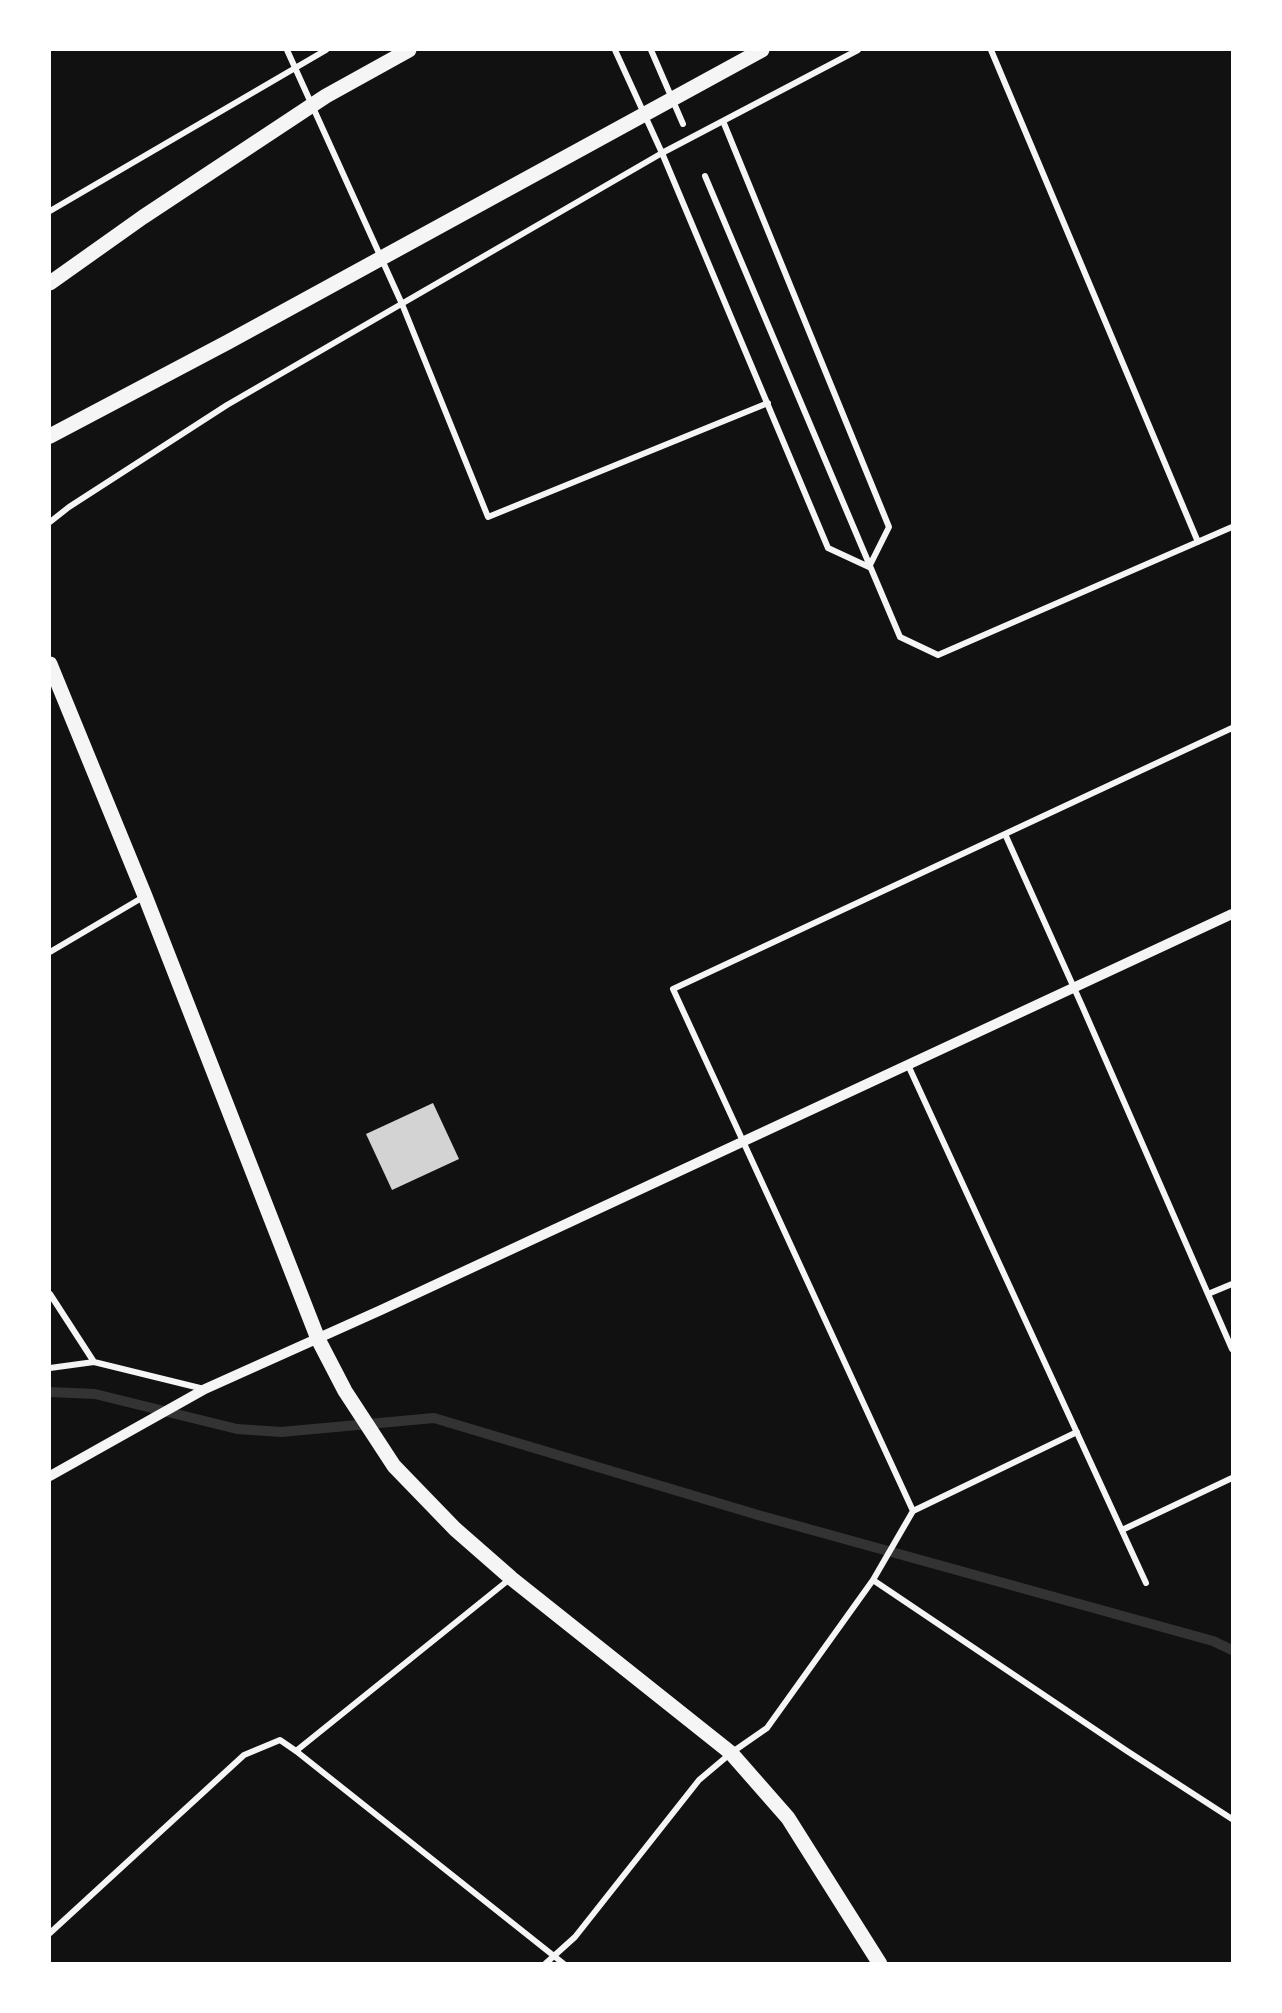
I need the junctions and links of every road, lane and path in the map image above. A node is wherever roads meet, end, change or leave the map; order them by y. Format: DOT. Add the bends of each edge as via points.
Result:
graph roads {
  1 [pos="286,50"];
  2 [pos="326,50"];
  3 [pos="409,50"];
  4 [pos="615,50"];
  5 [pos="651,50"];
  6 [pos="762,50"];
  7 [pos="858,50"];
  8 [pos="991,50"];
  9 [pos="294,68"];
  10 [pos="723,121"];
  11 [pos="683,124"];
  12 [pos="662,153"];
  13 [pos="705,176"];
  14 [pos="50,211"];
  15 [pos="50,283"];
  16 [pos="402,304"];
  17 [pos="768,404"];
  18 [pos="50,436"];
  19 [pos="50,522"];
  20 [pos="1233,527"];
  21 [pos="1198,542"];
  22 [pos="869,567"];
  23 [pos="50,664"];
  24 [pos="1233,728"];
  25 [pos="1005,834"];
  26 [pos="145,896"];
  27 [pos="1233,914"];
  28 [pos="50,952"];
  29 [pos="1074,988"];
  30 [pos="909,1065"];
  31 [pos="743,1142"];
  32 [pos="1233,1284"];
  33 [pos="50,1293"];
  34 [pos="1208,1294"];
  35 [pos="318,1339"];
  36 [pos="1233,1349"];
  37 [pos="94,1362"];
  38 [pos="50,1368"];
  39 [pos="205,1389"];
  40 [pos="1077,1432"];
  41 [pos="50,1476"];
  42 [pos="1233,1478"];
  43 [pos="913,1511"];
  44 [pos="1122,1530"];
  45 [pos="511,1578"];
  46 [pos="873,1580"];
  47 [pos="1146,1583"];
  48 [pos="296,1751"];
  49 [pos="731,1753"];
  50 [pos="1233,1819"];
  51 [pos="50,1933"];
  52 [pos="553,1955"];
  53 [pos="545,1964"];
  54 [pos="564,1964"];
  55 [pos="880,1964"];
  1 -- 9 [label="street"];
  2 -- 9 [label="street"];
  3 -- 15 [label="main road" via="326,96"];
  4 -- 12 [label="street"];
  5 -- 11 [label="street"];
  6 -- 18 [label="main road"];
  7 -- 10 [label="street"];
  8 -- 21 [label="street"];
  9 -- 14 [label="street"];
  9 -- 16 [label="street"];
  10 -- 12 [label="street"];
  10 -- 22 [label="street" via="889,526"];
  12 -- 16 [label="street"];
  12 -- 17 [label="street"];
  13 -- 22 [label="street"];
  16 -- 17 [label="street" via="488,518"];
  16 -- 19 [label="street" via="227,405"];
  17 -- 22 [label="street" via="828,548"];
  20 -- 21 [label="street"];
  21 -- 22 [label="street" via="938,655 900,637"];
  23 -- 26 [label="main road"];
  24 -- 25 [label="street"];
  25 -- 29 [label="street"];
  25 -- 31 [label="street" via="673,989"];
  26 -- 28 [label="street"];
  26 -- 35 [label="main road"];
  27 -- 29 [label="street"];
  29 -- 30 [label="street"];
  29 -- 34 [label="street"];
  30 -- 31 [label="street"];
  30 -- 40 [label="street"];
  31 -- 35 [label="street"];
  31 -- 43 [label="street"];
  32 -- 34 [label="street"];
  33 -- 37 [label="street"];
  34 -- 36 [label="street"];
  35 -- 39 [label="street"];
  35 -- 45 [label="main road" via="345,1391 394,1466 455,1529"];
  37 -- 38 [label="street"];
  37 -- 39 [label="street"];
  39 -- 41 [label="street"];
  40 -- 43 [label="street"];
  40 -- 44 [label="street"];
  42 -- 44 [label="street"];
  43 -- 46 [label="street"];
  44 -- 47 [label="street"];
  45 -- 48 [label="street"];
  45 -- 49 [label="main road"];
  46 -- 49 [label="street" via="767,1728"];
  46 -- 50 [label="street"];
  48 -- 51 [label="street" via="280,1740 244,1755"];
  48 -- 52 [label="street"];
  49 -- 52 [label="street" via="699,1780 575,1937"];
  49 -- 55 [label="main road" via="788,1818"];
  52 -- 53 [label="street"];
  52 -- 54 [label="street"];
}
